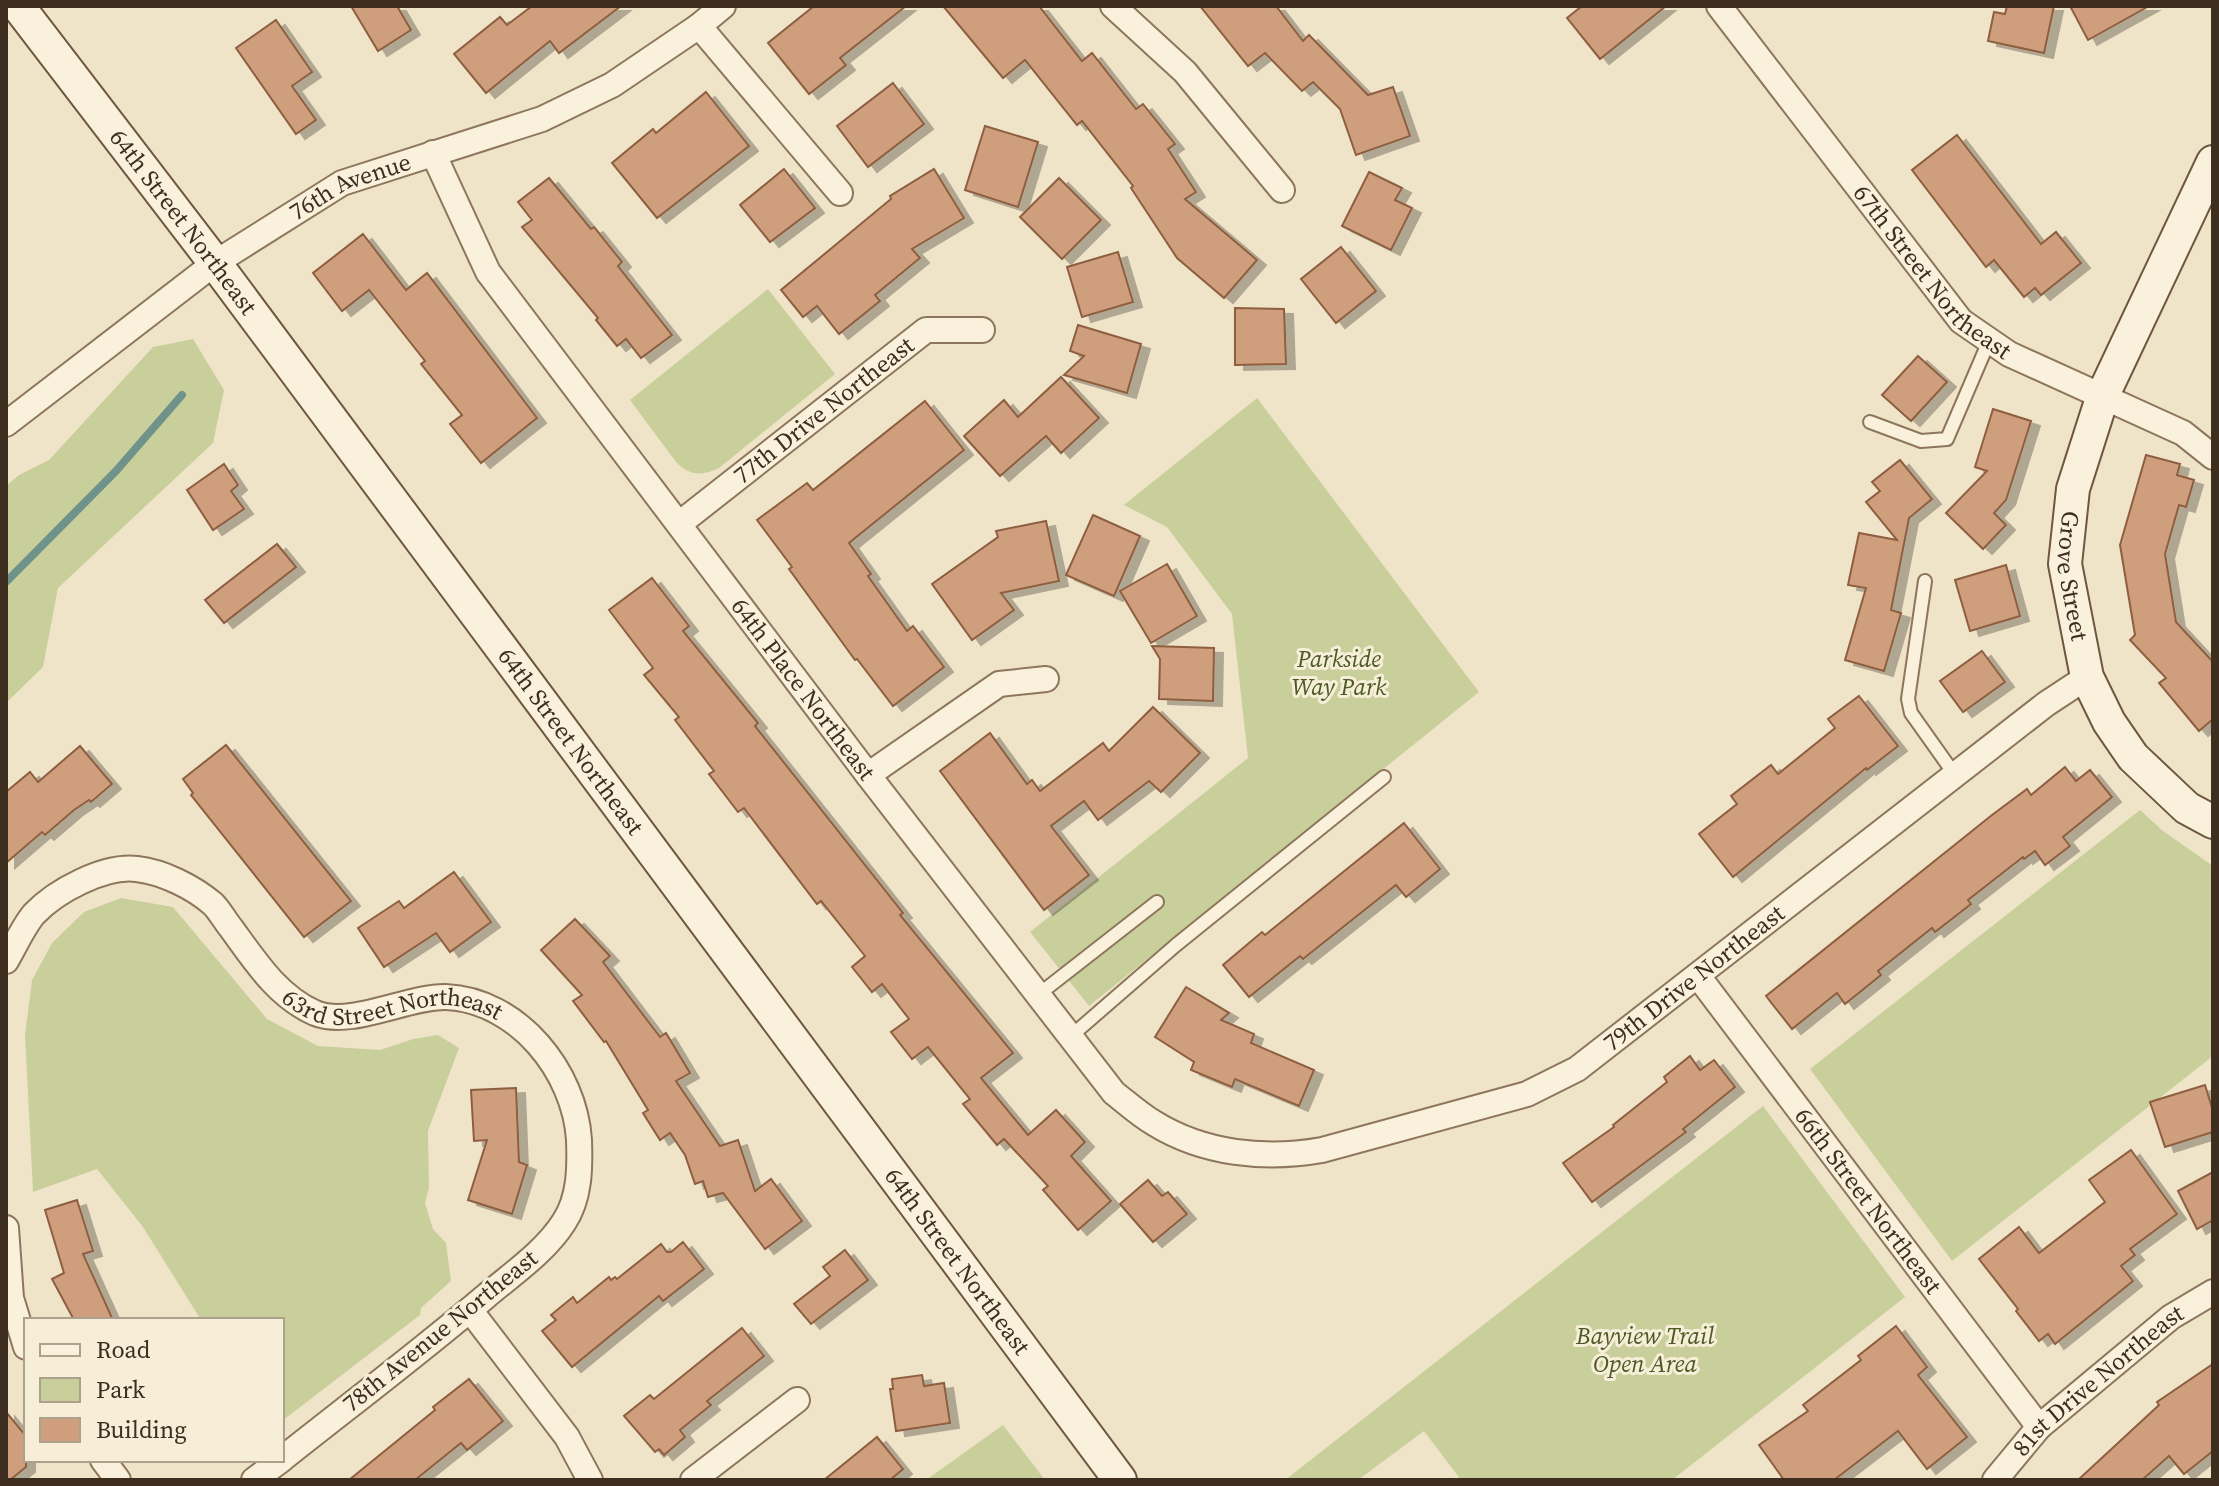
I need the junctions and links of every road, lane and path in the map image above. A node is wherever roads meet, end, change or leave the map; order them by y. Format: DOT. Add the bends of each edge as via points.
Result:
graph roads {
  1 [pos="18,6"];
  2 [pos="723,6"];
  3 [pos="1113,6"];
  4 [pos="1719,6"];
  5 [pos="699,26"];
  6 [pos="433,153"];
  7 [pos="2213,162"];
  8 [pos="1282,190"];
  9 [pos="840,193"];
  10 [pos="215,263"];
  11 [pos="982,330"];
  12 [pos="1989,341"];
  13 [pos="2103,395"];
  14 [pos="1870,422"];
  15 [pos="6,424"];
  16 [pos="2213,457"];
  17 [pos="679,524"];
  18 [pos="1925,581"];
  19 [pos="2087,677"];
  20 [pos="1046,679"];
  21 [pos="868,775"];
  22 [pos="1955,775"];
  23 [pos="1384,777"];
  24 [pos="2213,822"];
  25 [pos="1157,902"];
  26 [pos="6,961"];
  27 [pos="1698,976"];
  28 [pos="1038,995"];
  29 [pos="1070,1037"];
  30 [pos="1243,1154"];
  31 [pos="578,1188"];
  32 [pos="6,1228"];
  33 [pos="2213,1292"];
  34 [pos="470,1310"];
  35 [pos="24,1340"];
  36 [pos="797,1400"];
  37 [pos="2039,1427"];
  38 [pos="284,1458"];
  39 [pos="104,1462"];
  40 [pos="278,1462"];
  41 [pos="118,1480"];
  42 [pos="254,1480"];
  43 [pos="590,1480"];
  44 [pos="693,1480"];
  45 [pos="1120,1480"];
  46 [pos="1995,1480"];
  1 -- 10 [label="main road, 64th Street Northeast"];
  2 -- 5 [label="street, 76th Avenue"];
  3 -- 8 [label="street" via="1185,72"];
  4 -- 12 [label="street, 67th Street Northeast" via="1961,321"];
  5 -- 6 [label="street, 76th Avenue" via="612,85 542,119"];
  5 -- 9 [label="street"];
  6 -- 10 [label="street, 76th Avenue" via="342,183"];
  6 -- 17 [label="street, 64th Place Northeast" via="488,272"];
  7 -- 13 [label="main road, Grove Street"];
  10 -- 15 [label="street, 76th Avenue"];
  10 -- 45 [label="main road, 64th Street Northeast"];
  11 -- 17 [label="street, 77th Drive Northeast" via="926,330"];
  12 -- 13 [label="street, 67th Street Northeast"];
  12 -- 14 [label="lane" via="1947,439 1921,441"];
  13 -- 16 [label="street, 67th Street Northeast" via="2183,433"];
  13 -- 19 [label="main road, Grove Street" via="2073,489 2065,564"];
  17 -- 21 [label="street, 64th Place Northeast"];
  18 -- 22 [label="lane" via="1908,699 1911,713"];
  19 -- 22 [label="street, 79th Drive Northeast"];
  19 -- 24 [label="main road, Grove Street" via="2133,757 2187,808"];
  20 -- 21 [label="street" via="999,684"];
  21 -- 28 [label="street, 64th Place Northeast"];
  22 -- 27 [label="street, 79th Drive Northeast"];
  23 -- 29 [label="lane"];
  25 -- 28 [label="lane"];
  26 -- 31 [label="street, 63rd Street Northeast" via="34,915 66,889 100,874 135,869 178,881 213,905 270,981 319,1015 347,1016 447,997 491,1008 531,1036 572,1101 579,1138"];
  27 -- 30 [label="street, 79th Drive Northeast" via="1577,1069 1527,1094 1322,1150"];
  27 -- 37 [label="street, 66th Street Northeast"];
  28 -- 29 [label="street, 64th Place Northeast"];
  29 -- 30 [label="street, 64th Place Northeast" via="1114,1093 1153,1123 1186,1139"];
  31 -- 34 [label="street, 78th Avenue Northeast" via="565,1221 539,1251"];
  32 -- 35 [label="street" via="11,1298"];
  33 -- 37 [label="street, 81st Drive Northeast" via="2171,1317"];
  34 -- 38 [label="street, 78th Avenue Northeast"];
  34 -- 43 [label="street" via="567,1437"];
  36 -- 44 [label="street"];
  37 -- 46 [label="street, 81st Drive Northeast"];
  39 -- 41 [label="street"];
  40 -- 42 [label="street, 78th Avenue Northeast"];
}
